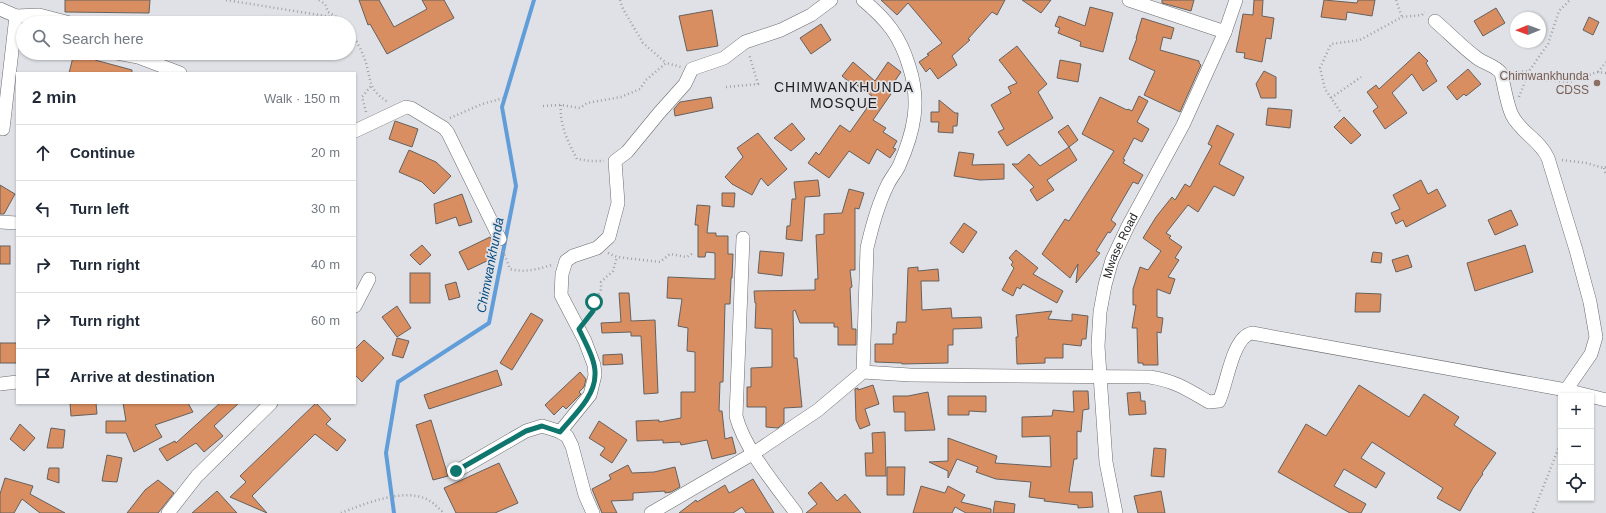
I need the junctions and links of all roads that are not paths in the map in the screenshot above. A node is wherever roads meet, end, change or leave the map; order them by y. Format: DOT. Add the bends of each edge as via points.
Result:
graph roads {
  1 [pos="831,0"];
  2 [pos="863,0"];
  3 [pos="1128,0"];
  4 [pos="1236,0"];
  5 [pos="0,9"];
  6 [pos="16,16"];
  7 [pos="44,16"];
  8 [pos="1435,21"];
  9 [pos="1225,32"];
  10 [pos="146,60"];
  11 [pos="177,72"];
  12 [pos="3,129"];
  13 [pos="356,131"];
  14 [pos="0,222"];
  15 [pos="16,223"];
  16 [pos="742,238"];
  17 [pos="501,245"];
  18 [pos="369,279"];
  19 [pos="356,304"];
  20 [pos="863,372"];
  21 [pos="1101,377"];
  22 [pos="16,382"];
  23 [pos="0,384"];
  24 [pos="1566,390"];
  25 [pos="1606,400"];
  26 [pos="269,404"];
  27 [pos="560,432"];
  28 [pos="754,453"];
  29 [pos="456,471"];
  30 [pos="168,513"];
  31 [pos="593,513"];
  32 [pos="651,513"];
  33 [pos="796,513"];
  34 [pos="1116,513"];
  1 -- 27 [label="street" via="811,15 781,30 745,42 724,58 692,69 685,84 627,152 616,161 618,203 609,237 597,248 566,261 562,274 561,295 594,365 594,380 590,395"];
  2 -- 20 [label="street" via="891,27 904,50 914,81 916,109 907,146 888,184 867,248"];
  3 -- 9 [label="street"];
  4 -- 9 [label="street, Mwase Road"];
  5 -- 6 [label="street"];
  6 -- 7 [label="street"];
  6 -- 12 [label="street"];
  8 -- 24 [label="street" via="1472,54 1501,73 1512,116 1540,144 1548,158 1590,302 1596,337 1590,354"];
  9 -- 21 [label="street, Mwase Road" via="1183,125 1140,202 1112,260 1100,312 1098,346"];
  10 -- 11 [label="street"];
  13 -- 17 [label="street" via="401,109 411,108 437,124 448,133"];
  14 -- 15 [label="street"];
  16 -- 28 [label="street" via="736,416 739,428"];
  18 -- 19 [label="street"];
  20 -- 21 [label="street" via="910,375"];
  20 -- 28 [label="street" via="818,410"];
  21 -- 24 [label="street" via="1150,377 1167,380 1209,402 1219,401 1224,392 1232,356 1243,338 1252,333"];
  21 -- 34 [label="street, Mwase Road" via="1106,462"];
  22 -- 23 [label="street"];
  24 -- 25 [label="street"];
  26 -- 30 [label="street" via="197,476"];
  27 -- 29 [label="street" via="542,426 526,431"];
  27 -- 31 [label="street" via="567,436 572,446"];
  28 -- 32 [label="street"];
  28 -- 33 [label="street"];
}
